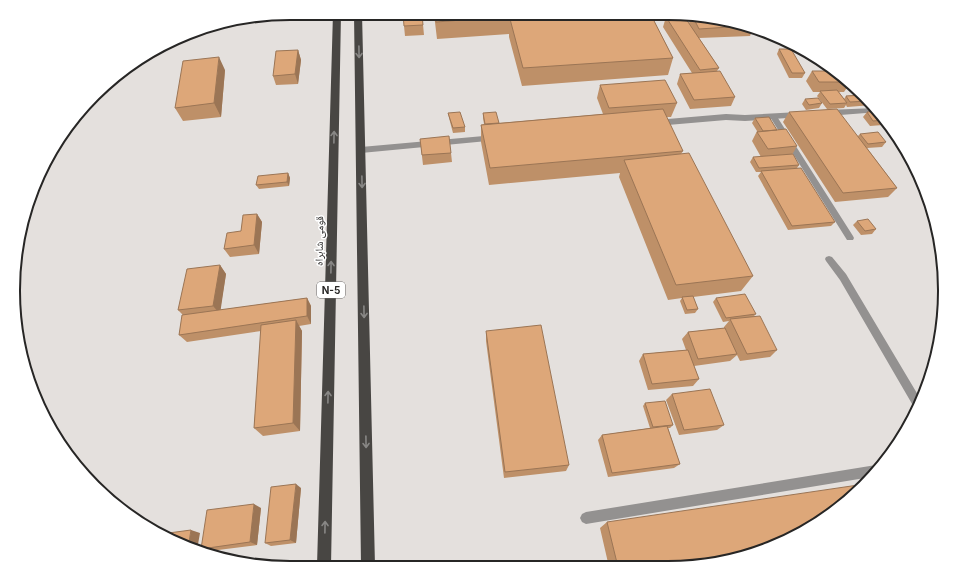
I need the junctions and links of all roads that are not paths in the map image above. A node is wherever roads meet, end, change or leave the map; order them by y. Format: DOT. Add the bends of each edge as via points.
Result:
graph roads {
  1 [pos="337,20"];
  2 [pos="358,20"];
  3 [pos="870,111"];
  4 [pos="774,116"];
  5 [pos="646,124"];
  6 [pos="504,137"];
  7 [pos="361,150"];
  8 [pos="850,238"];
  9 [pos="829,259"];
  10 [pos="915,399"];
  11 [pos="868,472"];
  12 [pos="586,518"];
  13 [pos="324,561"];
  14 [pos="368,561"];
  13 -- 1 [label="highway, قومی شاہراہ / N-5, one-way"];
  2 -- 7 [label="highway, one-way"];
  3 -- 4 [label="street"];
  4 -- 5 [label="street"];
  4 -- 8 [label="lane"];
  6 -- 7 [label="street"];
  7 -- 14 [label="highway, one-way"];
  9 -- 10 [label="lane" via="843,277"];
  11 -- 12 [label="lane"];
}
